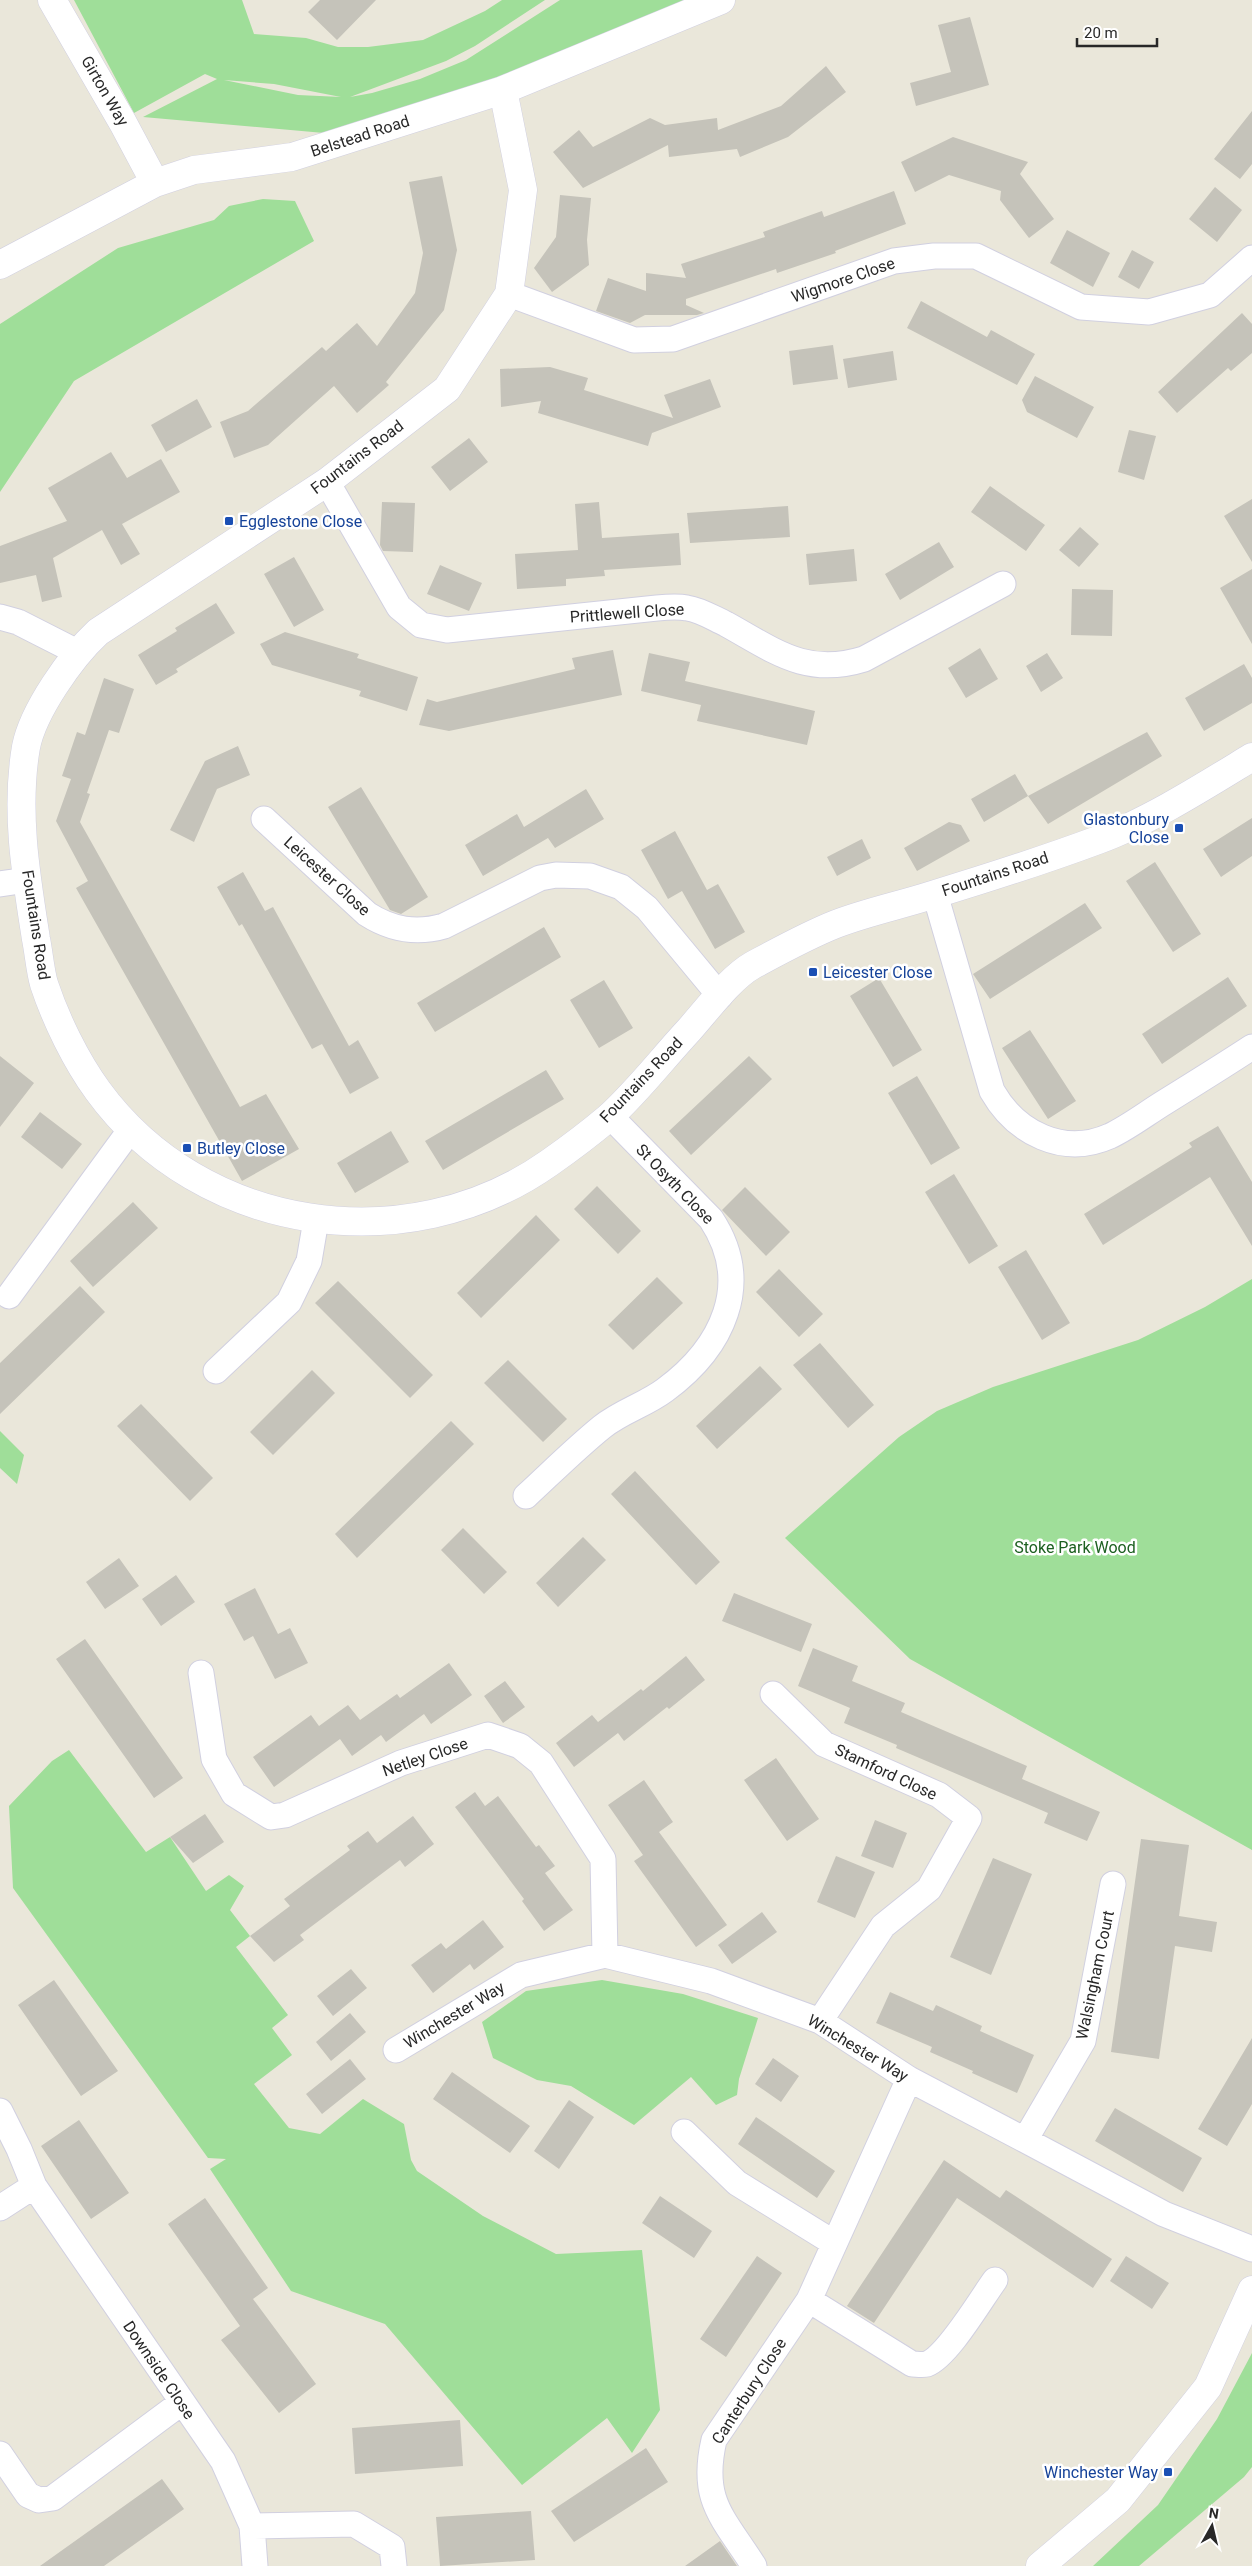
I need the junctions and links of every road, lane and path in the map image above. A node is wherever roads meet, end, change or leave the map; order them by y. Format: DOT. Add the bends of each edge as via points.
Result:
graph roads {
  1 [pos="52,0"];
  2 [pos="721,0"];
  3 [pos="503,90"];
  4 [pos="156,183"];
  5 [pos="1252,258"];
  6 [pos="0,265"];
  7 [pos="509,294"];
  8 [pos="327,482"];
  9 [pos="1003,584"];
  10 [pos="0,617"];
  11 [pos="76,652"];
  12 [pos="1252,757"];
  13 [pos="264,819"];
  14 [pos="27,880"];
  15 [pos="0,884"];
  16 [pos="935,894"];
  17 [pos="720,996"];
  18 [pos="1252,1047"];
  19 [pos="610,1116"];
  20 [pos="131,1129"];
  21 [pos="316,1220"];
  22 [pos="8,1296"];
  23 [pos="216,1371"];
  24 [pos="526,1496"];
  25 [pos="201,1673"];
  26 [pos="773,1694"];
  27 [pos="1113,1884"];
  28 [pos="605,1955"];
  29 [pos="820,2021"];
  30 [pos="396,2050"];
  31 [pos="909,2079"];
  32 [pos="0,2111"];
  33 [pos="684,2132"];
  34 [pos="1025,2140"];
  35 [pos="34,2186"];
  36 [pos="0,2208"];
  37 [pos="834,2243"];
  38 [pos="1252,2249"];
  39 [pos="995,2280"];
  40 [pos="1252,2290"];
  41 [pos="809,2300"];
  42 [pos="181,2403"];
  43 [pos="0,2454"];
  44 [pos="252,2526"];
  45 [pos="255,2566"];
  46 [pos="394,2566"];
  47 [pos="754,2566"];
  48 [pos="1040,2566"];
  1 -- 4 [label="street, Girton Way"];
  2 -- 3 [label="street, Belstead Road"];
  3 -- 4 [label="street, Belstead Road" via="292,157 194,170"];
  3 -- 7 [label="street, Fountains Road" via="523,190"];
  4 -- 6 [label="street, Belstead Road"];
  5 -- 7 [label="street, Wigmore Close" via="1210,295 1149,312 1081,307 976,256 934,256 894,261 673,339 634,340"];
  7 -- 8 [label="street, Fountains Road" via="447,389"];
  8 -- 9 [label="street, Prittlewell Close" via="399,607 421,625 434,629 686,607 794,660 826,666 846,665 864,660"];
  8 -- 11 [label="street, Fountains Road" via="98,632"];
  10 -- 11 [label="street" via="18,622"];
  11 -- 14 [label="street, Fountains Road" via="47,697 26,743 20,807"];
  12 -- 16 [label="street, Fountains Road" via="1170,805 1104,838"];
  13 -- 17 [label="street, Leicester Close" via="367,914 406,930 432,930 444,926 540,878 573,874 605,881 628,892 647,908"];
  14 -- 15 [label="street"];
  14 -- 20 [label="street, Fountains Road" via="43,982 79,1062 98,1092"];
  16 -- 17 [label="street, Fountains Road" via="835,924 748,968"];
  16 -- 18 [label="street" via="992,1091 1012,1119 1041,1138 1082,1144 1111,1136"];
  17 -- 19 [label="street, Fountains Road"];
  19 -- 21 [label="street, Fountains Road" via="547,1165 478,1201 426,1216 390,1222"];
  19 -- 24 [label="street, St Osyth Close" via="721,1233 731,1265 730,1299 718,1329 699,1357 664,1390 602,1427"];
  20 -- 21 [label="street, Fountains Road" via="185,1172 216,1189 248,1203"];
  20 -- 22 [label="street"];
  21 -- 23 [label="street" via="308,1261 289,1302"];
  25 -- 28 [label="street, Netley Close" via="214,1759 234,1794 271,1817 285,1815 401,1763 488,1735 520,1746 541,1763 602,1859"];
  26 -- 29 [label="street, Stamford Close" via="824,1744 939,1795 969,1818 929,1889 883,1926"];
  27 -- 34 [label="street, Walsingham Court" via="1083,2041"];
  28 -- 29 [label="street, Winchester Way" via="711,1981"];
  28 -- 30 [label="street, Winchester Way" via="521,1975"];
  29 -- 31 [label="street, Winchester Way"];
  31 -- 34 [label="street, Winchester Way"];
  31 -- 37 [label="street, Canterbury Close"];
  32 -- 35 [label="street, Downside Close" via="20,2149"];
  33 -- 37 [label="street" via="736,2183"];
  34 -- 38 [label="street, Winchester Way" via="1164,2214"];
  35 -- 36 [label="street"];
  35 -- 42 [label="street, Downside Close"];
  37 -- 41 [label="street, Canterbury Close"];
  39 -- 41 [label="street" via="953,2340 938,2357 926,2364 912,2364"];
  40 -- 48 [label="street" via="1208,2387 1118,2500"];
  41 -- 47 [label="street, Canterbury Close" via="714,2440 709,2462 708,2482 714,2504"];
  42 -- 43 [label="street" via="53,2498 39,2500 28,2495"];
  42 -- 44 [label="street, Downside Close" via="223,2461"];
  44 -- 45 [label="street, Downside Close"];
  44 -- 46 [label="street" via="354,2524 392,2547"];
}
